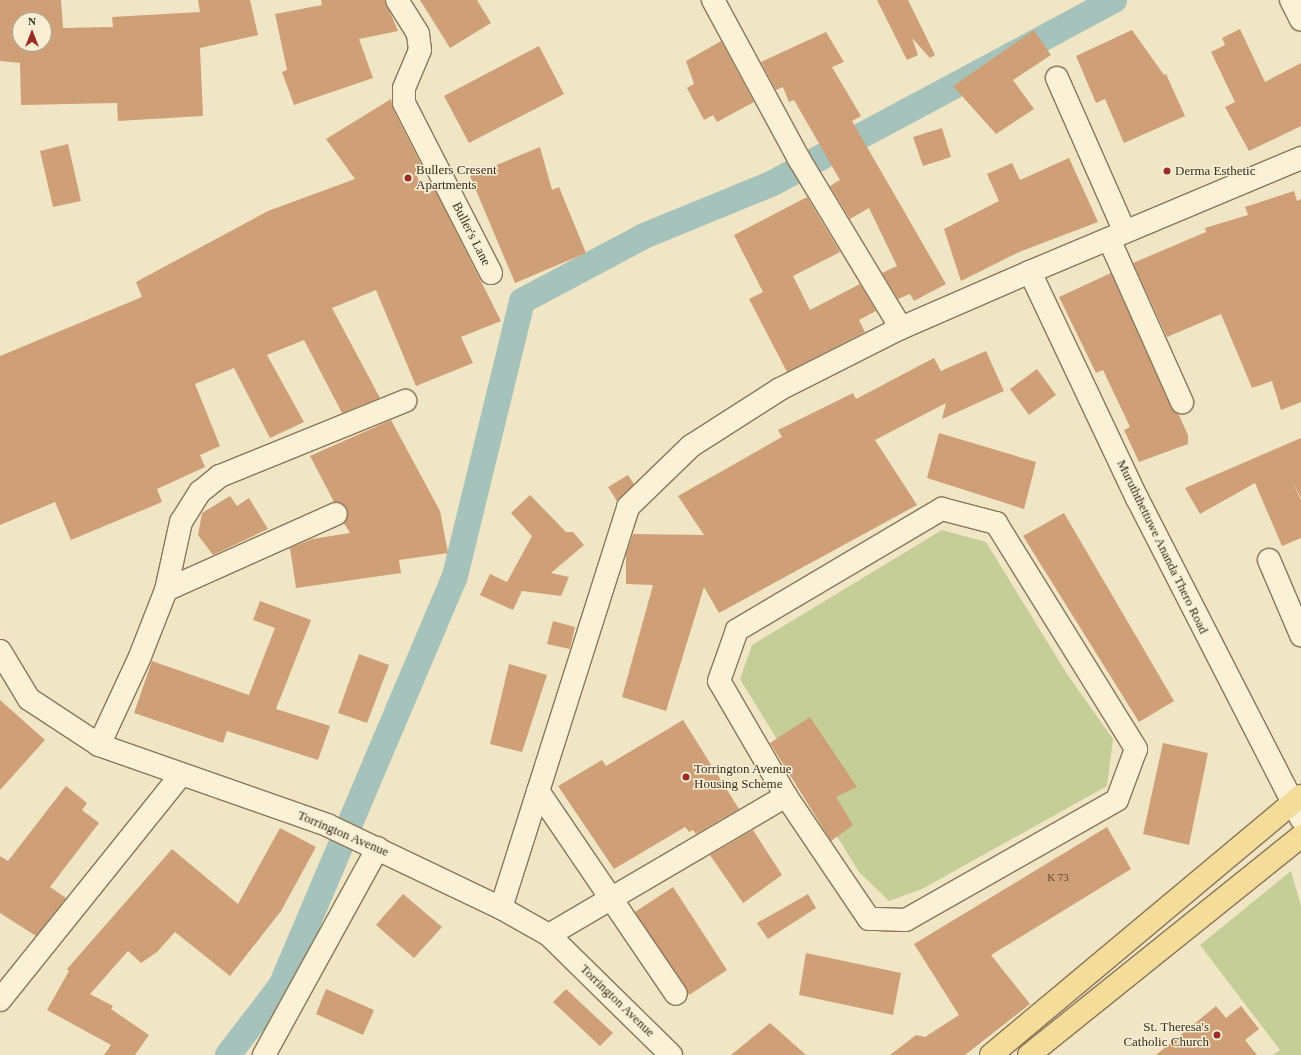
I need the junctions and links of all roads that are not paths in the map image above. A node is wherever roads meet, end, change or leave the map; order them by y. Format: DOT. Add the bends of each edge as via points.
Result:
graph roads {
  1 [pos="397,0"];
  2 [pos="713,0"];
  3 [pos="1291,0"];
  4 [pos="1301,20"];
  5 [pos="1057,78"];
  6 [pos="1301,158"];
  7 [pos="1117,235"];
  8 [pos="1030,272"];
  9 [pos="491,273"];
  10 [pos="901,328"];
  11 [pos="405,401"];
  12 [pos="1182,402"];
  13 [pos="336,514"];
  14 [pos="1269,560"];
  15 [pos="166,590"];
  16 [pos="1301,635"];
  17 [pos="0,651"];
  18 [pos="99,745"];
  19 [pos="181,775"];
  20 [pos="538,791"];
  21 [pos="786,796"];
  22 [pos="1298,805"];
  23 [pos="1301,836"];
  24 [pos="378,848"];
  25 [pos="612,902"];
  26 [pos="501,908"];
  27 [pos="549,935"];
  28 [pos="676,994"];
  29 [pos="0,1000"];
  30 [pos="264,1055"];
  31 [pos="671,1055"];
  32 [pos="991,1055"];
  33 [pos="1029,1055"];
  1 -- 9 [label="street, Buller's Lane" via="418,34 420,50 404,88 404,103"];
  2 -- 10 [label="street" via="799,159"];
  3 -- 4 [label="street"];
  5 -- 7 [label="street"];
  6 -- 7 [label="street"];
  7 -- 8 [label="street"];
  7 -- 12 [label="street"];
  8 -- 10 [label="street"];
  8 -- 22 [label="street, Muruththettuwe Ananda Thero Road" via="1137,498"];
  10 -- 20 [label="street" via="780,390 690,446 628,507"];
  11 -- 15 [label="street" via="220,476 200,492 181,522"];
  13 -- 15 [label="street"];
  14 -- 16 [label="street"];
  15 -- 18 [label="street" via="139,659"];
  17 -- 18 [label="street, Torrington Avenue" via="29,699"];
  18 -- 19 [label="street, Torrington Avenue"];
  19 -- 24 [label="street, Torrington Avenue" via="327,825"];
  19 -- 29 [label="street"];
  20 -- 25 [label="street"];
  20 -- 26 [label="street"];
  21 -- 21 [label="street" via="869,919 906,920 1117,800 1136,749 996,523 942,509 737,630 719,681"];
  21 -- 25 [label="street"];
  22 -- 32 [label="main road"];
  23 -- 33 [label="main road"];
  24 -- 26 [label="street, Torrington Avenue"];
  24 -- 30 [label="street"];
  25 -- 27 [label="street"];
  25 -- 28 [label="street"];
  26 -- 27 [label="street, Torrington Avenue"];
  27 -- 31 [label="street, Torrington Avenue"];
}
